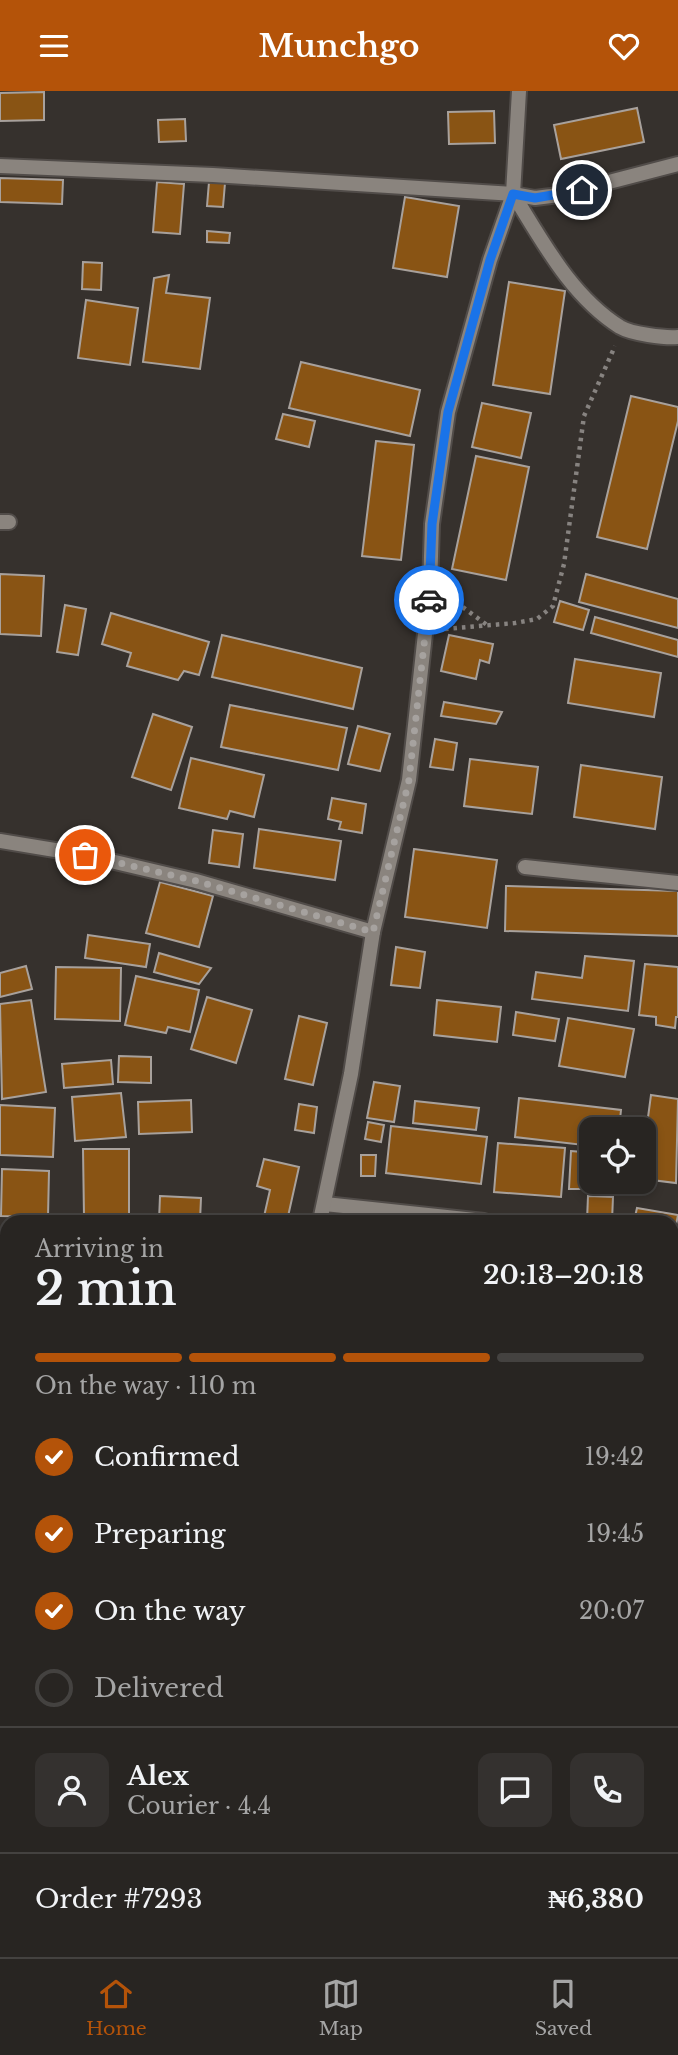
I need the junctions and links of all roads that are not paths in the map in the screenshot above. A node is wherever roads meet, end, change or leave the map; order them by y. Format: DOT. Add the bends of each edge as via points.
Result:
graph roads {
  1 [pos="519,91"];
  2 [pos="678,163"];
  3 [pos="0,166"];
  4 [pos="513,194"];
  5 [pos="678,337"];
  6 [pos="0,841"];
  7 [pos="525,867"];
  8 [pos="678,883"];
  9 [pos="373,932"];
  10 [pos="325,1204"];
  11 [pos="322,1215"];
  12 [pos="428,1215"];
  1 -- 4 [label="street"];
  2 -- 4 [label="street" via="559,195 535,198"];
  3 -- 4 [label="street"];
  4 -- 5 [label="street" via="562,272 595,307 622,329"];
  4 -- 9 [label="street" via="448,412 432,524 430,588 409,780"];
  6 -- 9 [label="street" via="196,881"];
  7 -- 8 [label="street"];
  9 -- 10 [label="street"];
  10 -- 11 [label="street"];
  10 -- 12 [label="street"];
}
